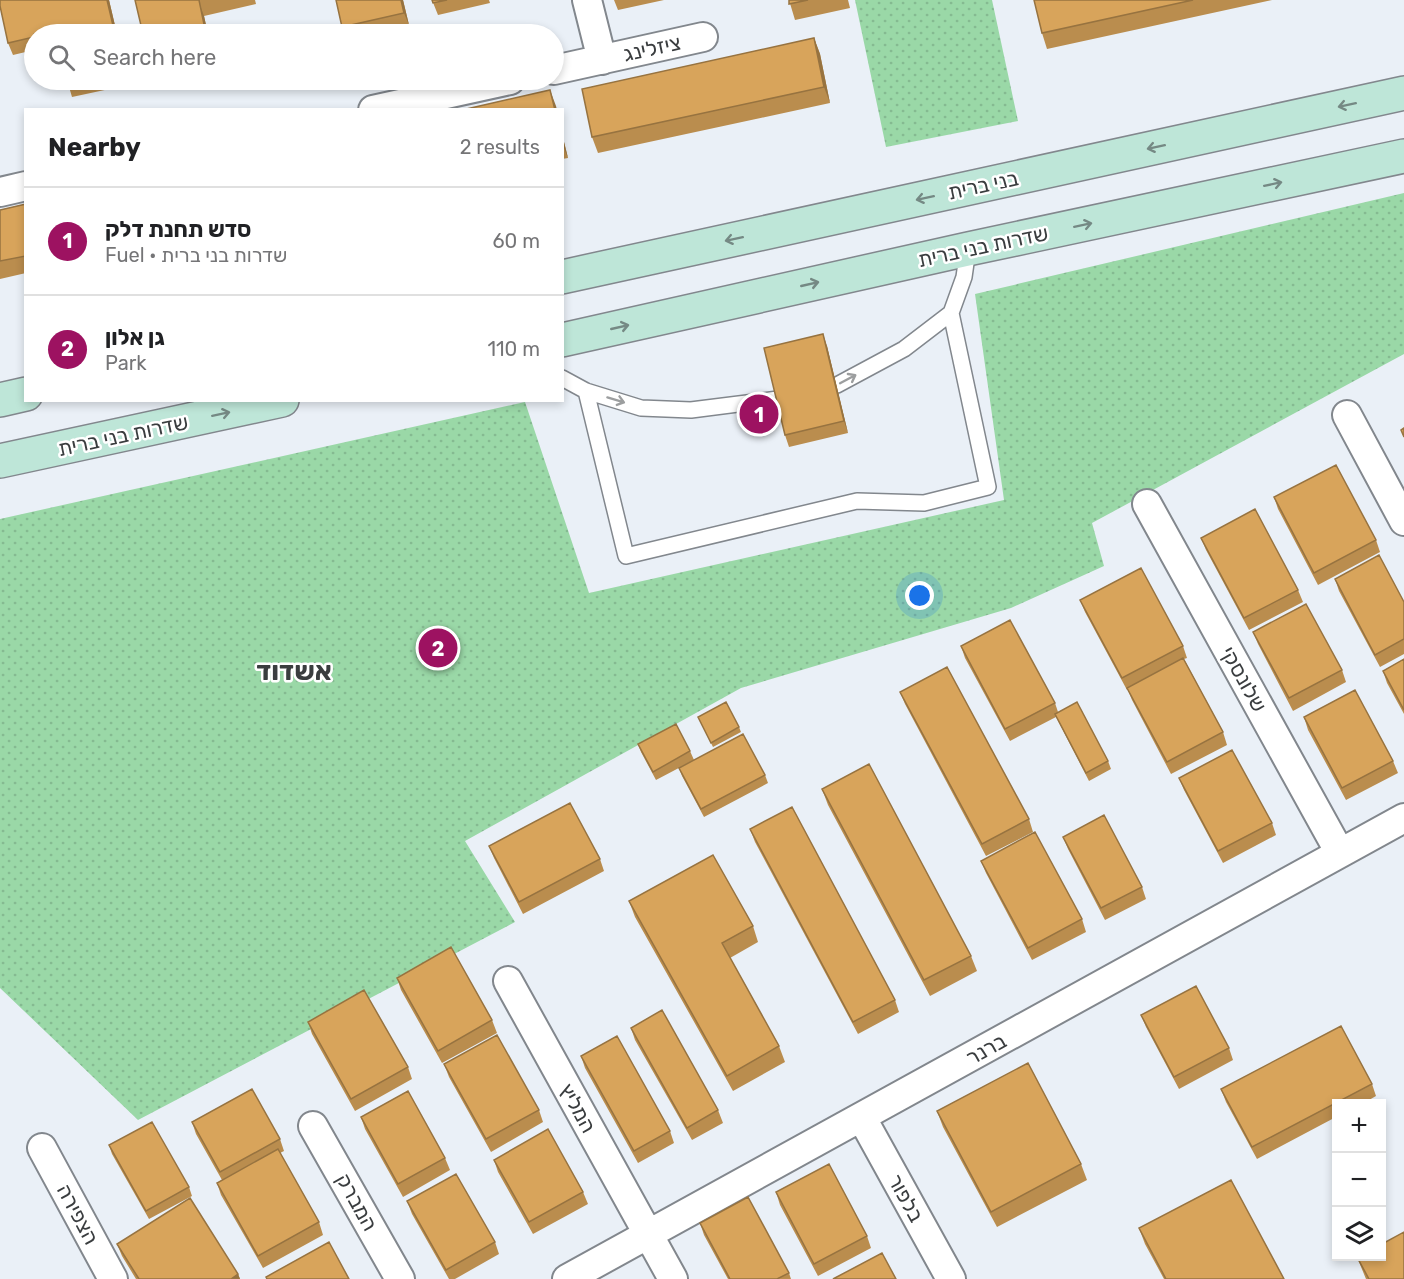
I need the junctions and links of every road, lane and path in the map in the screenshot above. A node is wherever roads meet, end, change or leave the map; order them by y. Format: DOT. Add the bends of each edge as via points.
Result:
graph roads {
  1 [pos="587,0"];
  2 [pos="703,37"];
  3 [pos="602,60"];
  4 [pos="564,68"];
  5 [pos="464,90"];
  6 [pos="1404,93"];
  7 [pos="382,108"];
  8 [pos="1404,156"];
  9 [pos="24,186"];
  10 [pos="0,192"];
  11 [pos="968,249"];
  12 [pos="564,277"];
  13 [pos="951,313"];
  14 [pos="564,339"];
  15 [pos="564,379"];
  16 [pos="586,391"];
  17 [pos="24,394"];
  18 [pos="0,400"];
  19 [pos="273,402"];
  20 [pos="1347,415"];
  21 [pos="0,461"];
  22 [pos="1147,504"];
  23 [pos="1404,521"];
  24 [pos="1404,818"];
  25 [pos="1340,853"];
  26 [pos="508,981"];
  27 [pos="862,1118"];
  28 [pos="313,1126"];
  29 [pos="42,1148"];
  30 [pos="649,1235"];
  31 [pos="113,1279"];
  32 [pos="400,1279"];
  33 [pos="567,1279"];
  34 [pos="673,1279"];
  35 [pos="951,1279"];
  1 -- 3 [label="street, ציזלינג"];
  2 -- 3 [label="street, ציזלינג"];
  3 -- 4 [label="street, ציזלינג"];
  5 -- 7 [label="street"];
  6 -- 12 [label="main road, בני ברית, one-way"];
  11 -- 8 [label="main road, שדרות בני ברית, one-way"];
  9 -- 10 [label="street"];
  11 -- 13 [label="lane" via="964,277"];
  14 -- 11 [label="main road, שדרות בני ברית, one-way"];
  16 -- 13 [label="lane, one-way" via="641,408 691,410 778,399 837,385 904,349"];
  13 -- 16 [label="lane" via="988,487 924,503 857,501 626,556"];
  15 -- 16 [label="lane"];
  17 -- 18 [label="main road"];
  21 -- 19 [label="main road, שדרות בני ברית, one-way"];
  20 -- 23 [label="street"];
  22 -- 25 [label="street, שלונסקי"];
  24 -- 25 [label="street, ברנר"];
  25 -- 27 [label="street, ברנר"];
  26 -- 30 [label="street, המליץ"];
  27 -- 30 [label="street, ברנר"];
  27 -- 35 [label="street, בלפור"];
  28 -- 32 [label="street, המברק"];
  29 -- 31 [label="street, הצפירה"];
  30 -- 33 [label="street, ברנר"];
  30 -- 34 [label="street, המליץ"];
}
